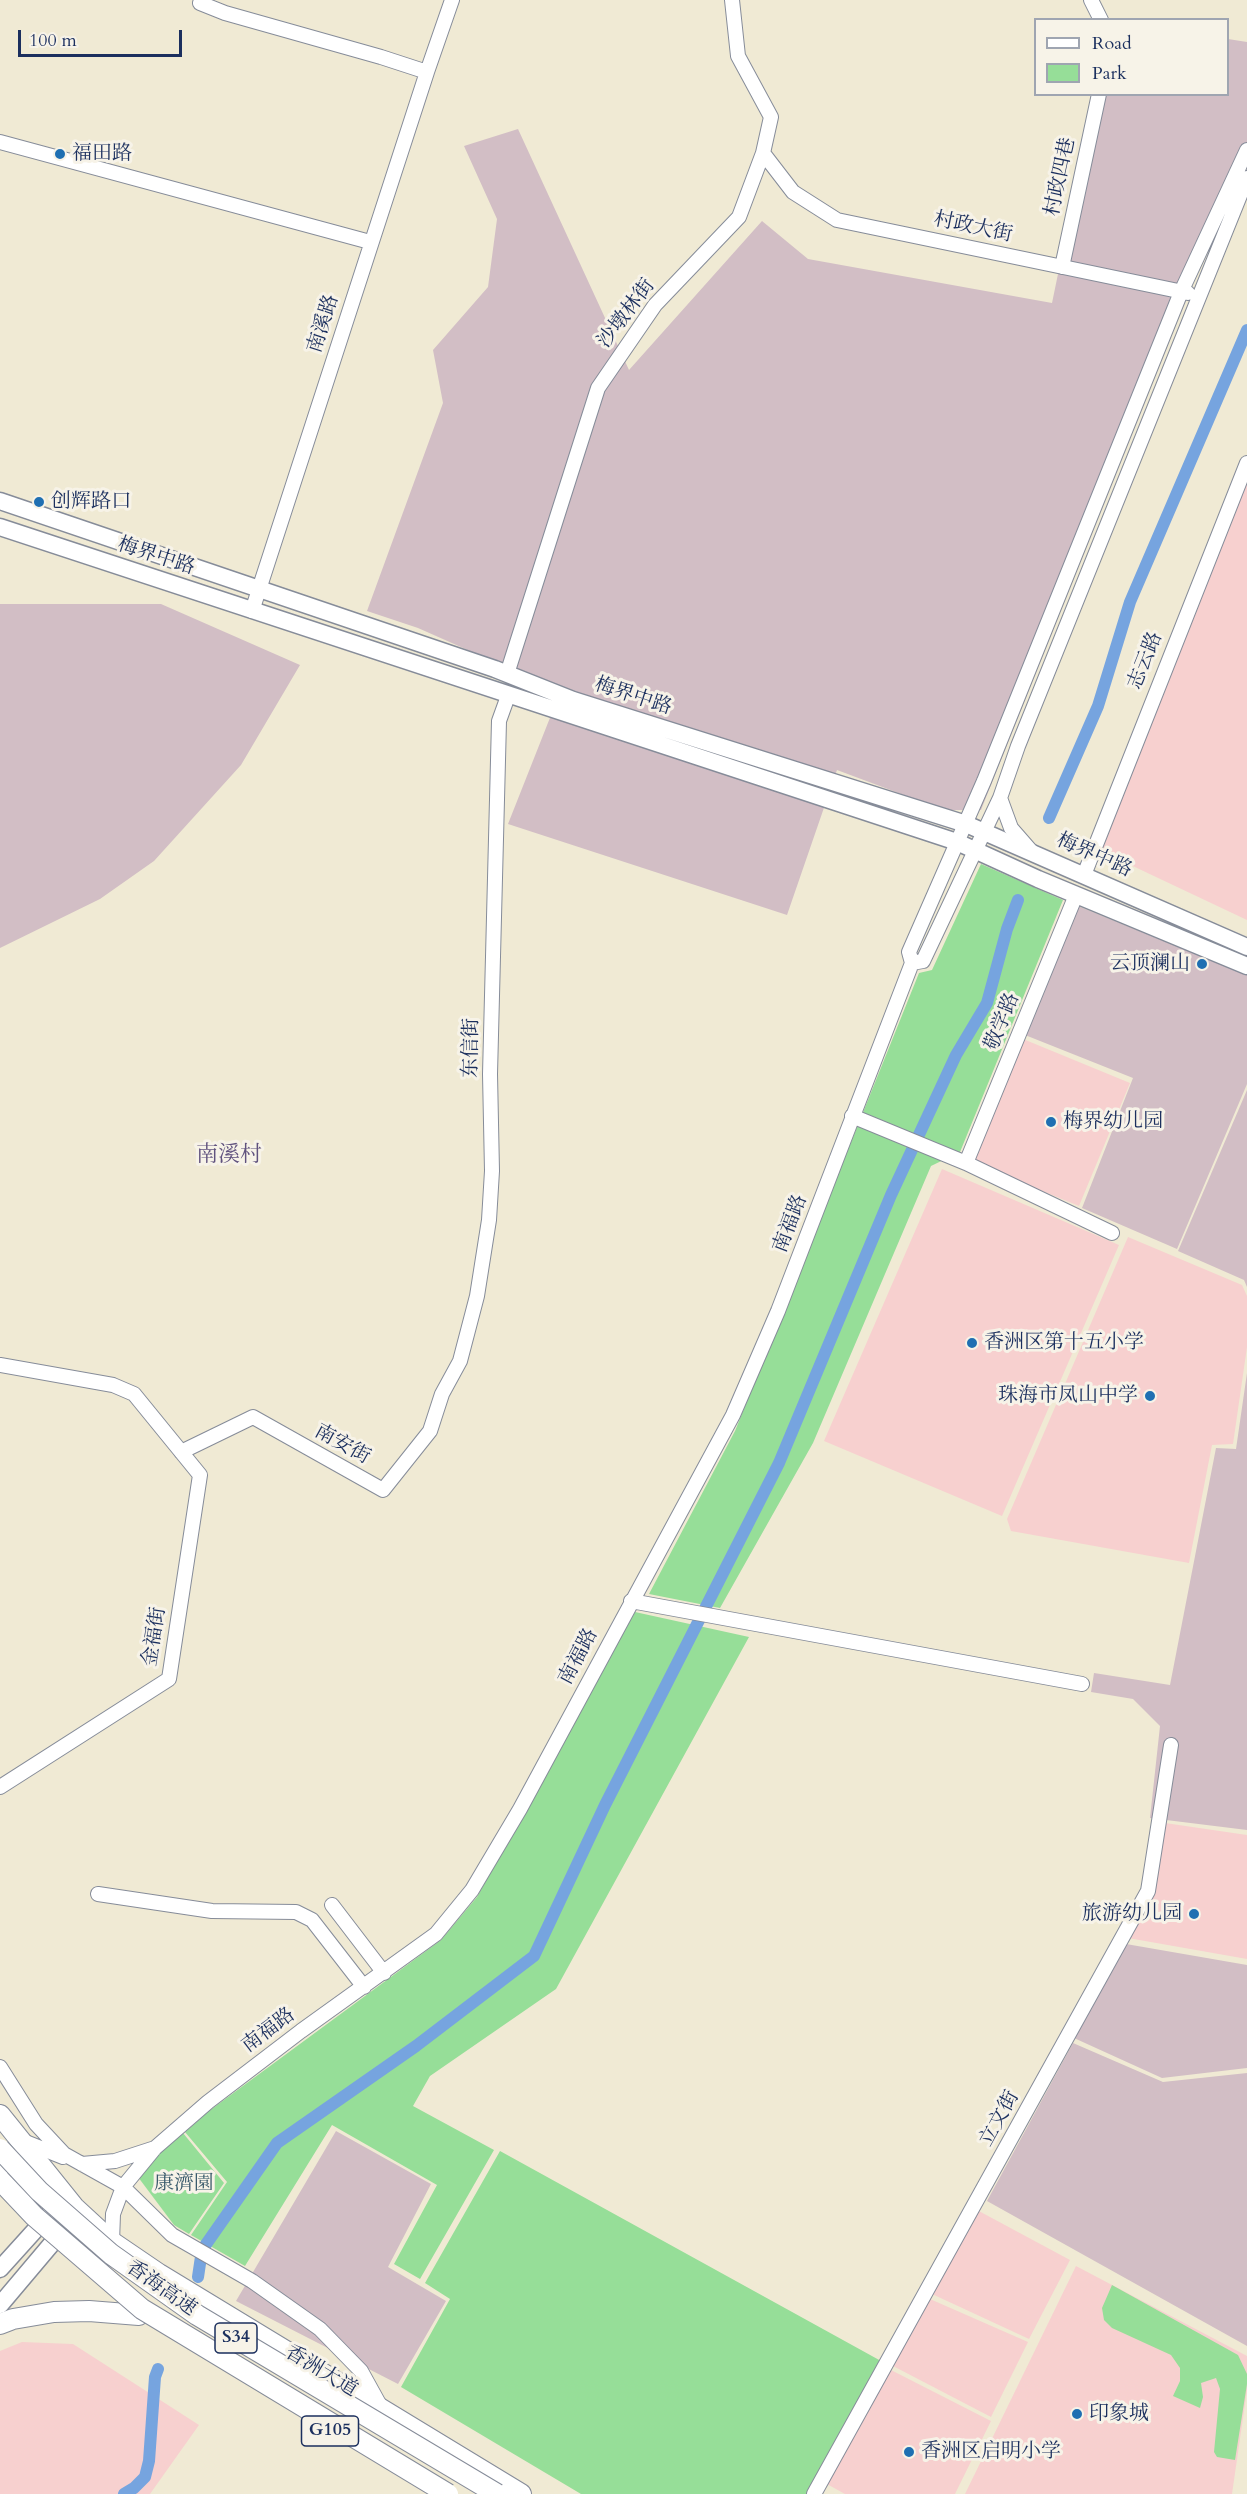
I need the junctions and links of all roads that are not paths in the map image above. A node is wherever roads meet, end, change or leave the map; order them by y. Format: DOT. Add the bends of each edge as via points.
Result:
graph roads {
  1 [pos="452,0"];
  2 [pos="732,0"];
  3 [pos="1091,0"];
  4 [pos="200,3"];
  5 [pos="1100,18"];
  6 [pos="427,72"];
  7 [pos="1099,96"];
  8 [pos="0,142"];
  9 [pos="1247,150"];
  10 [pos="763,153"];
  11 [pos="1247,178"];
  12 [pos="370,242"];
  13 [pos="1062,267"];
  14 [pos="1181,292"];
  15 [pos="1199,296"];
  16 [pos="1243,465"];
  17 [pos="0,501"];
  18 [pos="0,527"];
  19 [pos="260,588"];
  20 [pos="252,611"];
  21 [pos="507,674"];
  22 [pos="508,696"];
  23 [pos="1000,798"];
  24 [pos="966,824"];
  25 [pos="985,832"];
  26 [pos="957,842"];
  27 [pos="976,851"];
  28 [pos="1032,852"];
  29 [pos="1084,874"];
  30 [pos="1118,890"];
  31 [pos="1076,895"];
  32 [pos="1110,909"];
  33 [pos="1247,947"];
  34 [pos="912,963"];
  35 [pos="1247,966"];
  36 [pos="852,1116"];
  37 [pos="966,1163"];
  38 [pos="1112,1233"];
  39 [pos="0,1365"];
  40 [pos="442,1394"];
  41 [pos="181,1452"];
  42 [pos="631,1601"];
  43 [pos="1082,1684"];
  44 [pos="1171,1745"];
  45 [pos="0,1786"];
  46 [pos="98,1894"];
  47 [pos="332,1905"];
  48 [pos="384,1972"];
  49 [pos="364,1987"];
  50 [pos="0,2067"];
  51 [pos="0,2115"];
  52 [pos="18,2139"];
  53 [pos="155,2148"];
  54 [pos="0,2149"];
  55 [pos="0,2164"];
  56 [pos="80,2164"];
  57 [pos="0,2180"];
  58 [pos="123,2187"];
  59 [pos="72,2204"];
  60 [pos="44,2221"];
  61 [pos="58,2238"];
  62 [pos="112,2242"];
  63 [pos="0,2269"];
  64 [pos="0,2305"];
  65 [pos="139,2315"];
  66 [pos="0,2324"];
  67 [pos="382,2409"];
  68 [pos="510,2493"];
  69 [pos="434,2494"];
  70 [pos="448,2494"];
  71 [pos="814,2494"];
  1 -- 6 [label="street, 南溪路"];
  2 -- 10 [label="street, 沙墩林街" via="738,56 771,117"];
  3 -- 5 [label="street"];
  4 -- 6 [label="street"];
  6 -- 12 [label="street, 南溪路"];
  7 -- 13 [label="street, 村政四巷"];
  8 -- 12 [label="street"];
  9 -- 14 [label="street"];
  10 -- 13 [label="street, 村政大街" via="793,192 837,219"];
  10 -- 21 [label="street, 沙墩林街" via="739,217 655,304 598,388"];
  11 -- 15 [label="street"];
  12 -- 19 [label="street, 南溪路"];
  13 -- 14 [label="street, 村政大街"];
  14 -- 15 [label="street, 村政大街"];
  14 -- 24 [label="street"];
  15 -- 23 [label="street"];
  16 -- 29 [label="street, 志云路"];
  17 -- 19 [label="main road, 梅界中路"];
  18 -- 20 [label="main road, 梅界中路"];
  19 -- 20 [label="street, 南溪路"];
  19 -- 21 [label="main road, 梅界中路"];
  20 -- 22 [label="main road, 梅界中路"];
  21 -- 24 [label="main road, 梅界中路" via="573,700"];
  22 -- 26 [label="main road, 梅界中路"];
  22 -- 40 [label="street, 东信街" via="499,722 489,1220 477,1296 460,1361"];
  23 -- 25 [label="street"];
  23 -- 28 [label="street" via="1011,828"];
  24 -- 25 [label="main road, 梅界中路"];
  24 -- 26 [label="street"];
  25 -- 27 [label="street"];
  25 -- 28 [label="main road, 梅界中路"];
  26 -- 27 [label="main road, 梅界中路"];
  26 -- 34 [label="street" via="909,952"];
  27 -- 31 [label="main road, 梅界中路"];
  27 -- 34 [label="street" via="923,961"];
  28 -- 29 [label="main road, 梅界中路"];
  29 -- 30 [label="main road, 梅界中路"];
  30 -- 32 [label="street"];
  30 -- 33 [label="main road, 梅界中路"];
  31 -- 32 [label="main road, 梅界中路"];
  31 -- 37 [label="street, 敬学路"];
  32 -- 35 [label="main road, 梅界中路"];
  34 -- 36 [label="street, 南福路"];
  36 -- 37 [label="street"];
  36 -- 42 [label="street, 南福路" via="778,1311 733,1415"];
  37 -- 38 [label="street"];
  39 -- 41 [label="street" via="113,1385 134,1394"];
  40 -- 41 [label="street, 南安街" via="430,1431 383,1490 253,1417"];
  41 -- 45 [label="street, 金福街" via="200,1476 169,1679"];
  42 -- 43 [label="street"];
  42 -- 48 [label="street, 南福路" via="520,1809 472,1890 436,1934"];
  44 -- 71 [label="street, 立文街" via="1148,1891"];
  46 -- 49 [label="street" via="212,1911 296,1912 312,1920"];
  47 -- 48 [label="street"];
  48 -- 49 [label="street, 南福路"];
  49 -- 53 [label="street, 南福路" via="208,2102"];
  50 -- 56 [label="street" via="36,2124 64,2154"];
  51 -- 52 [label="highway, 香洲大道 / G105"];
  52 -- 56 [label="street"];
  52 -- 59 [label="highway, 香洲大道 / G105"];
  53 -- 56 [label="street" via="115,2161"];
  53 -- 58 [label="street, 南福路"];
  54 -- 68 [label="highway, 香海高速 / S34, bridge" via="39,2191 111,2254 198,2315"];
  55 -- 60 [label="highway, G105"];
  56 -- 58 [label="street"];
  57 -- 70 [label="highway, 香海高速 / S34, bridge" via="34,2216 142,2309"];
  58 -- 62 [label="street, 南福路" via="113,2214"];
  58 -- 67 [label="street" via="172,2235 292,2307 333,2340 361,2371"];
  59 -- 60 [label="main road"];
  59 -- 61 [label="main road"];
  59 -- 62 [label="highway, 香洲大道 / G105"];
  60 -- 61 [label="highway, G105"];
  60 -- 63 [label="main road"];
  61 -- 64 [label="main road"];
  61 -- 65 [label="highway, G105"];
  62 -- 67 [label="highway, 香洲大道 / G105"];
  65 -- 66 [label="highway" via="54,2312"];
  65 -- 69 [label="highway, G105"];
  67 -- 68 [label="highway, 香洲大道 / G105"];
}
